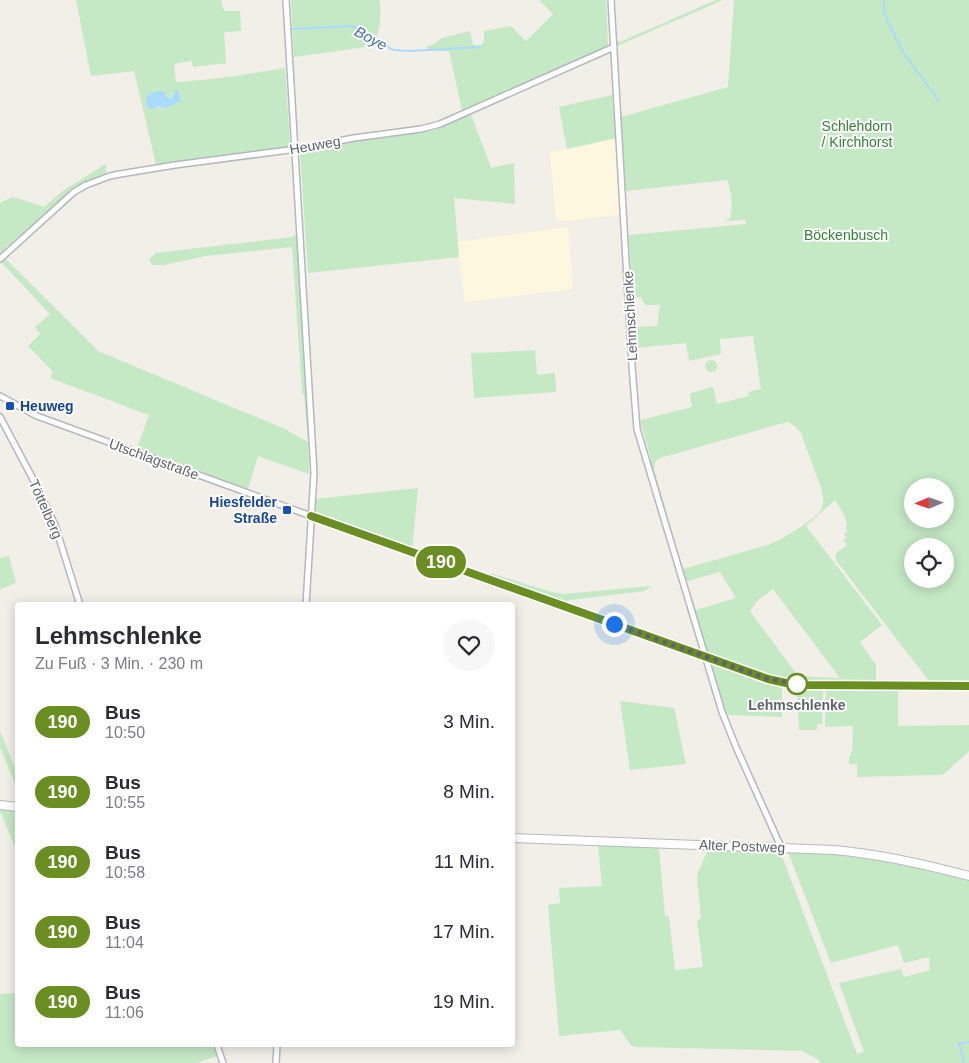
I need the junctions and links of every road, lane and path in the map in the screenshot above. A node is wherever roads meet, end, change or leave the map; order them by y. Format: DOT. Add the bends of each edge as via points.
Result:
graph roads {
  1 [pos="286,0"];
  2 [pos="610,0"];
  3 [pos="614,48"];
  4 [pos="295,149"];
  5 [pos="0,259"];
  6 [pos="0,396"];
  7 [pos="0,417"];
  8 [pos="311,516"];
  9 [pos="79,602"];
  10 [pos="306,602"];
  11 [pos="706,657"];
  12 [pos="969,686"];
  13 [pos="0,806"];
  14 [pos="15,807"];
  15 [pos="515,838"];
  16 [pos="781,847"];
  17 [pos="969,876"];
  18 [pos="218,1047"];
  19 [pos="277,1047"];
  20 [pos="222,1063"];
  21 [pos="276,1063"];
  1 -- 4 [label="street"];
  2 -- 3 [label="street, Lehmschlenke"];
  3 -- 4 [label="street, Heuweg" via="431,126"];
  3 -- 11 [label="street, Lehmschlenke" via="637,429"];
  4 -- 5 [label="street, Heuweg" via="110,176 74,192"];
  4 -- 8 [label="street" via="314,473"];
  6 -- 8 [label="street, Utschlagstraße" via="37,416"];
  7 -- 9 [label="street, Töttelberg" via="55,525"];
  8 -- 10 [label="street"];
  8 -- 11 [label="street, Utschlagstraße"];
  11 -- 12 [label="street, Utschlagstraße" via="768,679 797,684"];
  11 -- 16 [label="street, Lehmschlenke" via="722,712"];
  13 -- 14 [label="main road"];
  15 -- 16 [label="main road, Alter Postweg"];
  16 -- 17 [label="main road, Alter Postweg" via="874,854"];
  18 -- 20 [label="street"];
  19 -- 21 [label="street"];
}
